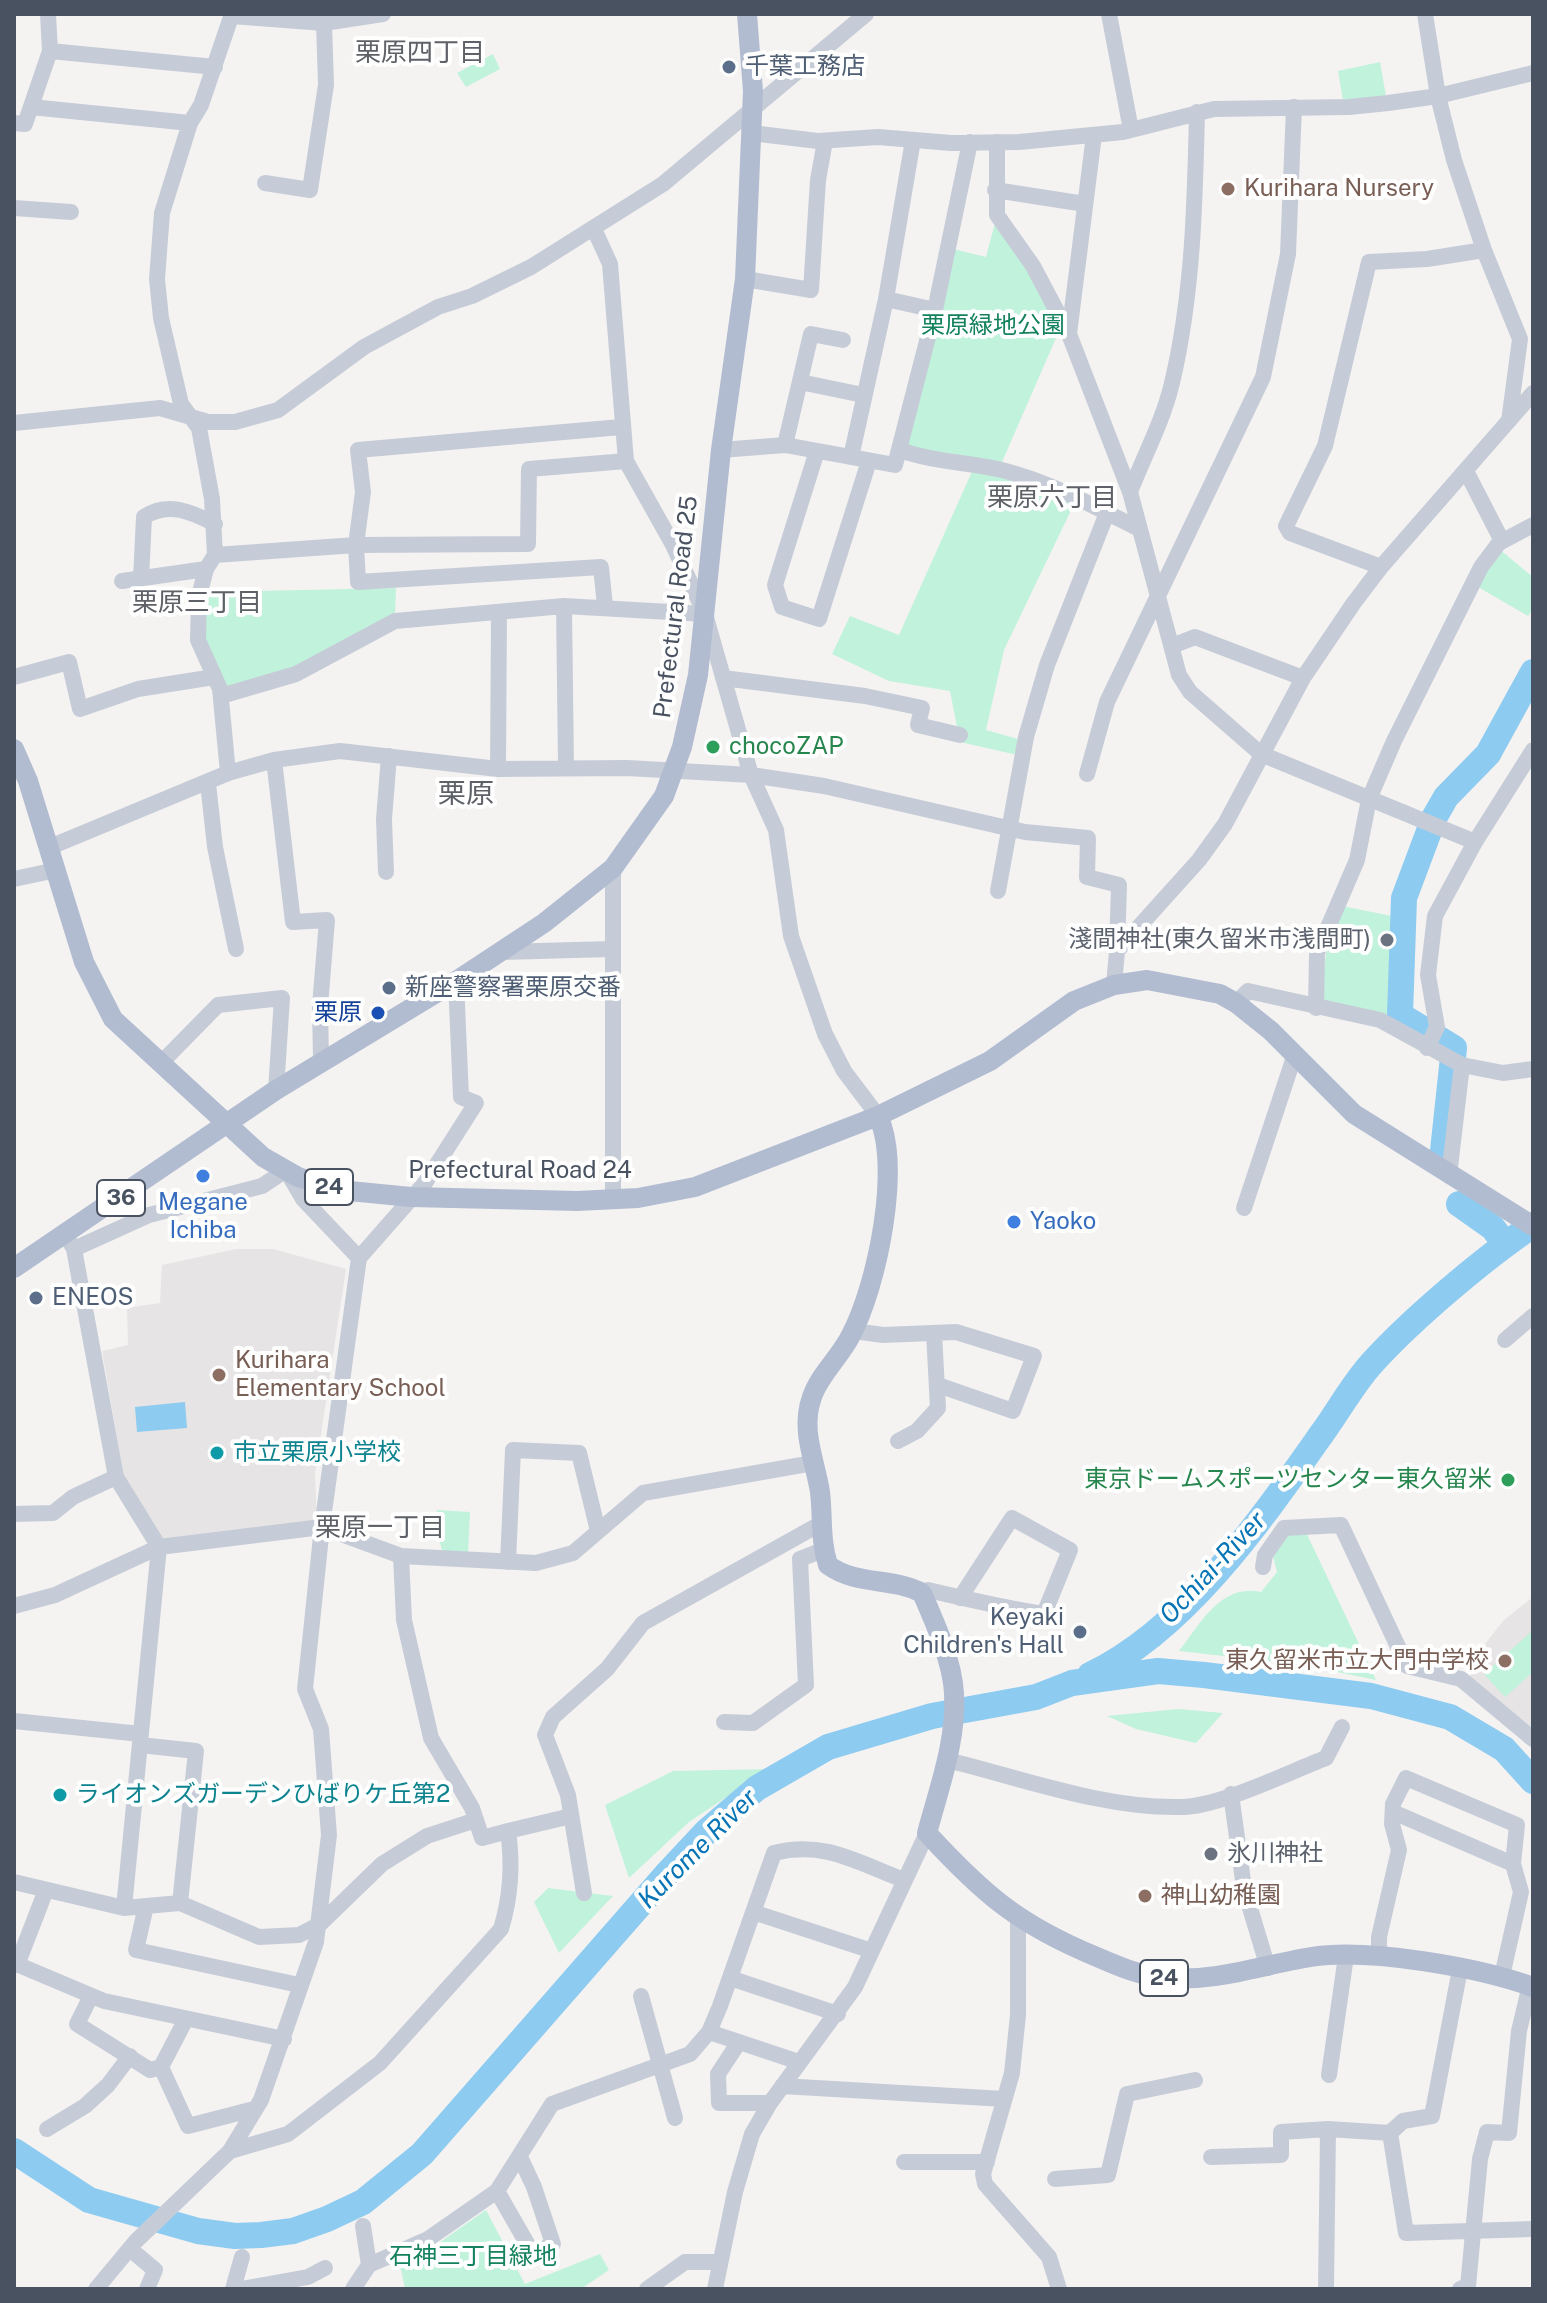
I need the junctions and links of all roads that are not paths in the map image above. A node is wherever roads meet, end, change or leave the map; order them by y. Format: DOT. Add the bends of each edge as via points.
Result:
graph roads {
  1 [pos="48,14"];
  2 [pos="383,14"];
  3 [pos="747,14"];
  4 [pos="866,14"];
  5 [pos="1109,14"];
  6 [pos="1425,14"];
  7 [pos="232,15"];
  8 [pos="324,23"];
  9 [pos="50,51"];
  10 [pos="215,67"];
  11 [pos="1533,73"];
  12 [pos="1438,96"];
  13 [pos="31,107"];
  14 [pos="753,107"];
  15 [pos="1294,107"];
  16 [pos="1197,112"];
  17 [pos="14,123"];
  18 [pos="190,123"];
  19 [pos="1131,130"];
  20 [pos="751,133"];
  21 [pos="1094,135"];
  22 [pos="913,140"];
  23 [pos="825,141"];
  24 [pos="970,142"];
  25 [pos="997,142"];
  26 [pos="265,183"];
  27 [pos="995,190"];
  28 [pos="1085,204"];
  29 [pos="14,208"];
  30 [pos="71,212"];
  31 [pos="594,229"];
  32 [pos="1484,250"];
  33 [pos="745,279"];
  34 [pos="886,299"];
  35 [pos="935,310"];
  36 [pos="1069,334"];
  37 [pos="843,340"];
  38 [pos="800,382"];
  39 [pos="1533,393"];
  40 [pos="863,395"];
  41 [pos="192,416"];
  42 [pos="14,423"];
  43 [pos="1509,423"];
  44 [pos="621,427"];
  45 [pos="785,445"];
  46 [pos="721,450"];
  47 [pos="900,450"];
  48 [pos="817,451"];
  49 [pos="851,457"];
  50 [pos="626,461"];
  51 [pos="869,461"];
  52 [pos="1466,471"];
  53 [pos="1130,492"];
  54 [pos="1107,513"];
  55 [pos="215,524"];
  56 [pos="1533,525"];
  57 [pos="1139,529"];
  58 [pos="1502,541"];
  59 [pos="356,545"];
  60 [pos="210,562"];
  61 [pos="1381,567"];
  62 [pos="141,579"];
  63 [pos="122,581"];
  64 [pos="1158,592"];
  65 [pos="564,606"];
  66 [pos="605,606"];
  67 [pos="499,613"];
  68 [pos="705,614"];
  69 [pos="1172,646"];
  70 [pos="14,677"];
  71 [pos="214,677"];
  72 [pos="723,678"];
  73 [pos="1303,678"];
  74 [pos="221,696"];
  75 [pos="960,735"];
  76 [pos="14,749"];
  77 [pos="1533,750"];
  78 [pos="1261,754"];
  79 [pos="389,756"];
  80 [pos="274,760"];
  81 [pos="566,767"];
  82 [pos="498,769"];
  83 [pos="675,770"];
  84 [pos="228,773"];
  85 [pos="1087,774"];
  86 [pos="751,775"];
  87 [pos="208,783"];
  88 [pos="1369,799"];
  89 [pos="1008,828"];
  90 [pos="1475,842"];
  91 [pos="50,847"];
  92 [pos="613,868"];
  93 [pos="56,870"];
  94 [pos="386,872"];
  95 [pos="14,879"];
  96 [pos="998,891"];
  97 [pos="236,949"];
  98 [pos="611,949"];
  99 [pos="1117,951"];
  100 [pos="502,952"];
  101 [pos="456,981"];
  102 [pos="1114,985"];
  103 [pos="1236,1003"];
  104 [pos="1316,1008"];
  105 [pos="1434,1043"];
  106 [pos="1294,1057"];
  107 [pos="321,1060"];
  108 [pos="160,1064"];
  109 [pos="1460,1065"];
  110 [pos="1533,1069"];
  111 [pos="276,1090"];
  112 [pos="878,1116"];
  113 [pos="226,1124"];
  114 [pos="286,1170"];
  115 [pos="1449,1176"];
  116 [pos="411,1197"];
  117 [pos="613,1201"];
  118 [pos="1244,1208"];
  119 [pos="1525,1222"];
  120 [pos="70,1242"];
  121 [pos="359,1258"];
  122 [pos="14,1268"];
  123 [pos="1533,1316"];
  124 [pos="854,1331"];
  125 [pos="934,1333"];
  126 [pos="1505,1340"];
  127 [pos="938,1385"];
  128 [pos="898,1441"];
  129 [pos="813,1463"];
  130 [pos="116,1477"];
  131 [pos="14,1514"];
  132 [pos="820,1524"];
  133 [pos="322,1527"];
  134 [pos="598,1531"];
  135 [pos="159,1547"];
  136 [pos="823,1550"];
  137 [pos="401,1556"];
  138 [pos="508,1562"];
  139 [pos="1263,1567"];
  140 [pos="922,1593"];
  141 [pos="960,1598"];
  142 [pos="14,1606"];
  143 [pos="14,1721"];
  144 [pos="724,1722"];
  145 [pos="1342,1727"];
  146 [pos="1533,1739"];
  147 [pos="140,1740"];
  148 [pos="947,1760"];
  149 [pos="1231,1794"];
  150 [pos="1393,1812"];
  151 [pos="571,1816"];
  152 [pos="476,1820"];
  153 [pos="508,1831"];
  154 [pos="927,1833"];
  155 [pos="1513,1864"];
  156 [pos="904,1880"];
  157 [pos="14,1882"];
  158 [pos="46,1890"];
  159 [pos="584,1893"];
  160 [pos="180,1903"];
  161 [pos="146,1906"];
  162 [pos="124,1908"];
  163 [pos="753,1912"];
  164 [pos="1018,1920"];
  165 [pos="320,1924"];
  166 [pos="872,1951"];
  167 [pos="1346,1956"];
  168 [pos="1379,1957"];
  169 [pos="16,1964"];
  170 [pos="1268,1968"];
  171 [pos="1460,1969"];
  172 [pos="1502,1976"];
  173 [pos="730,1978"];
  174 [pos="299,1985"];
  175 [pos="1532,1986"];
  176 [pos="91,1996"];
  177 [pos="641,1996"];
  178 [pos="838,2014"];
  179 [pos="186,2019"];
  180 [pos="709,2032"];
  181 [pos="284,2039"];
  182 [pos="739,2042"];
  183 [pos="130,2056"];
  184 [pos="799,2062"];
  185 [pos="658,2063"];
  186 [pos="161,2067"];
  187 [pos="1329,2075"];
  188 [pos="1195,2080"];
  189 [pos="782,2086"];
  190 [pos="1004,2099"];
  191 [pos="770,2103"];
  192 [pos="254,2109"];
  193 [pos="675,2118"];
  194 [pos="47,2129"];
  195 [pos="1328,2129"];
  196 [pos="1390,2133"];
  197 [pos="230,2151"];
  198 [pos="520,2157"];
  199 [pos="1211,2157"];
  200 [pos="904,2162"];
  201 [pos="987,2162"];
  202 [pos="1055,2179"];
  203 [pos="497,2191"];
  204 [pos="363,2226"];
  205 [pos="1533,2229"];
  206 [pos="1473,2233"];
  207 [pos="133,2245"];
  208 [pos="242,2257"];
  209 [pos="718,2262"];
  210 [pos="369,2265"];
  211 [pos="325,2268"];
  212 [pos="305,2283"];
  213 [pos="96,2289"];
  214 [pos="147,2289"];
  215 [pos="233,2289"];
  216 [pos="241,2289"];
  217 [pos="353,2289"];
  218 [pos="647,2289"];
  219 [pos="715,2289"];
  220 [pos="1059,2289"];
  221 [pos="1326,2289"];
  222 [pos="1460,2289"];
  1 -- 9 [label="street"];
  2 -- 8 [label="street"];
  3 -- 14 [label="main road, Prefectural Road 25"];
  4 -- 14 [label="street"];
  5 -- 19 [label="street"];
  6 -- 12 [label="street"];
  7 -- 8 [label="street"];
  7 -- 10 [label="street"];
  8 -- 26 [label="street" via="326,85 310,190"];
  9 -- 10 [label="street"];
  9 -- 13 [label="street"];
  10 -- 18 [label="street"];
  11 -- 12 [label="street"];
  12 -- 15 [label="street" via="1349,107"];
  12 -- 32 [label="street"];
  13 -- 17 [label="street" via="25,124"];
  13 -- 18 [label="street"];
  14 -- 20 [label="main road, Prefectural Road 25"];
  14 -- 31 [label="street" via="663,184"];
  15 -- 16 [label="street"];
  15 -- 64 [label="street" via="1288,254 1263,377"];
  16 -- 19 [label="street"];
  16 -- 53 [label="street" via="1195,222 1185,318 1172,384"];
  18 -- 41 [label="street" via="162,213 157,279 181,404"];
  19 -- 21 [label="street"];
  20 -- 23 [label="street"];
  20 -- 33 [label="main road, Prefectural Road 25"];
  21 -- 25 [label="street"];
  21 -- 28 [label="street"];
  22 -- 23 [label="street"];
  22 -- 24 [label="street"];
  22 -- 34 [label="street"];
  23 -- 33 [label="street" via="811,290"];
  24 -- 25 [label="street"];
  24 -- 35 [label="street"];
  25 -- 27 [label="street"];
  27 -- 28 [label="street"];
  27 -- 36 [label="street" via="997,215 1033,266"];
  28 -- 36 [label="street"];
  29 -- 30 [label="street"];
  31 -- 41 [label="street" via="519,273 438,307 364,347 278,410 235,422"];
  31 -- 44 [label="street" via="610,264"];
  32 -- 43 [label="street" via="1520,339"];
  32 -- 61 [label="street" via="1369,262 1325,446 1286,526 1290,533"];
  33 -- 46 [label="main road, Prefectural Road 25"];
  34 -- 35 [label="street"];
  34 -- 40 [label="street"];
  35 -- 47 [label="street"];
  36 -- 53 [label="street"];
  37 -- 38 [label="street" via="811,334"];
  38 -- 40 [label="street"];
  38 -- 45 [label="street"];
  39 -- 43 [label="street"];
  40 -- 49 [label="street"];
  41 -- 42 [label="street" via="160,408"];
  41 -- 55 [label="street" via="199,428"];
  43 -- 52 [label="street"];
  44 -- 50 [label="street"];
  44 -- 59 [label="street" via="358,450 363,492"];
  45 -- 46 [label="street"];
  45 -- 48 [label="street"];
  46 -- 68 [label="main road, Prefectural Road 25"];
  47 -- 51 [label="street" via="895,465"];
  47 -- 54 [label="street" via="1009,472"];
  48 -- 49 [label="street"];
  48 -- 51 [label="street" via="775,585 782,607 819,619"];
  49 -- 51 [label="street"];
  50 -- 59 [label="street" via="529,469 528,544"];
  50 -- 68 [label="street"];
  52 -- 58 [label="street"];
  52 -- 61 [label="street"];
  53 -- 57 [label="street"];
  54 -- 57 [label="street"];
  54 -- 89 [label="street" via="1047,665"];
  55 -- 60 [label="street"];
  55 -- 62 [label="street" via="185,509 153,510 144,517"];
  56 -- 58 [label="street"];
  57 -- 64 [label="street"];
  58 -- 88 [label="street" via="1473,581"];
  59 -- 60 [label="street"];
  59 -- 66 [label="street" via="358,582 601,567"];
  60 -- 62 [label="street"];
  60 -- 71 [label="street" via="199,596 198,640"];
  61 -- 73 [label="street"];
  62 -- 63 [label="street"];
  64 -- 69 [label="street"];
  64 -- 85 [label="street" via="1107,702"];
  65 -- 66 [label="street"];
  65 -- 67 [label="street"];
  65 -- 81 [label="street"];
  66 -- 68 [label="street"];
  67 -- 74 [label="street" via="395,621 296,674"];
  67 -- 82 [label="street"];
  68 -- 72 [label="street"];
  68 -- 83 [label="main road, Prefectural Road 25" via="695,689"];
  69 -- 73 [label="street" via="1195,637"];
  69 -- 78 [label="street" via="1179,675 1190,692"];
  70 -- 71 [label="street" via="69,662 80,709 138,689"];
  71 -- 74 [label="street"];
  72 -- 75 [label="street" via="922,708 918,725"];
  72 -- 86 [label="street"];
  73 -- 78 [label="street"];
  74 -- 84 [label="street"];
  76 -- 91 [label="main road, Prefectural Road 24 / 24"];
  77 -- 90 [label="street"];
  78 -- 88 [label="street"];
  78 -- 99 [label="street" via="1225,824 1199,860"];
  79 -- 80 [label="street" via="340,751"];
  79 -- 82 [label="street"];
  79 -- 94 [label="street"];
  80 -- 84 [label="street"];
  80 -- 107 [label="street" via="293,922 327,920"];
  81 -- 82 [label="street"];
  81 -- 83 [label="street"];
  83 -- 86 [label="street"];
  83 -- 92 [label="main road, Prefectural Road 25" via="649,820"];
  84 -- 87 [label="street"];
  86 -- 89 [label="street"];
  86 -- 112 [label="street" via="776,830 791,936 825,1034 844,1071"];
  87 -- 91 [label="street"];
  87 -- 97 [label="street"];
  88 -- 90 [label="street"];
  88 -- 104 [label="street" via="1357,860 1317,953"];
  89 -- 96 [label="street"];
  89 -- 99 [label="street" via="1088,838 1087,877 1119,885"];
  90 -- 105 [label="street" via="1435,916 1428,975"];
  91 -- 93 [label="main road, Prefectural Road 24 / 24"];
  92 -- 98 [label="street"];
  92 -- 100 [label="main road, Prefectural Road 25"];
  93 -- 95 [label="street"];
  93 -- 108 [label="main road, Prefectural Road 24 / 24" via="95,990 119,1027"];
  98 -- 100 [label="street"];
  98 -- 117 [label="street"];
  99 -- 102 [label="street"];
  100 -- 101 [label="main road, Prefectural Road 25"];
  101 -- 107 [label="main road, Prefectural Road 25"];
  101 -- 116 [label="street" via="461,1097 476,1103"];
  102 -- 103 [label="main road, Prefectural Road 24" via="1147,980 1220,994"];
  102 -- 112 [label="main road, Prefectural Road 24" via="1074,1001 990,1061"];
  103 -- 104 [label="street" via="1248,991"];
  103 -- 106 [label="main road, Prefectural Road 24"];
  104 -- 105 [label="street" via="1380,1020"];
  105 -- 109 [label="street"];
  106 -- 115 [label="main road, Prefectural Road 24" via="1354,1114"];
  106 -- 118 [label="street"];
  107 -- 111 [label="main road, Prefectural Road 25"];
  108 -- 111 [label="street" via="218,1005 282,998"];
  108 -- 113 [label="main road, Prefectural Road 24 / 24"];
  109 -- 110 [label="street" via="1503,1073"];
  109 -- 115 [label="street"];
  111 -- 113 [label="main road, Prefectural Road 25"];
  112 -- 117 [label="main road, Prefectural Road 24 / 24" via="695,1187"];
  112 -- 124 [label="main road" via="887,1133 888,1197 879,1255"];
  113 -- 114 [label="main road, Prefectural Road 24 / 24"];
  113 -- 120 [label="main road, 36"];
  114 -- 116 [label="main road, Prefectural Road 24 / 24" via="355,1194"];
  114 -- 120 [label="street" via="262,1186"];
  114 -- 121 [label="street" via="303,1199"];
  115 -- 119 [label="main road, Prefectural Road 24"];
  116 -- 117 [label="main road, Prefectural Road 24 / 24"];
  116 -- 121 [label="street"];
  120 -- 122 [label="main road, 36"];
  120 -- 130 [label="street"];
  121 -- 133 [label="street"];
  123 -- 126 [label="street"];
  124 -- 125 [label="street"];
  124 -- 129 [label="main road" via="812,1395 807,1438"];
  125 -- 127 [label="street"];
  125 -- 127 [label="street" via="956,1332 1034,1356 1013,1411"];
  127 -- 128 [label="street" via="938,1408 917,1431"];
  129 -- 132 [label="main road"];
  129 -- 134 [label="street" via="643,1493"];
  130 -- 131 [label="street" via="53,1513"];
  130 -- 135 [label="street"];
  132 -- 136 [label="main road"];
  132 -- 151 [label="street" via="643,1623 607,1669 553,1717 545,1735"];
  133 -- 135 [label="street"];
  133 -- 137 [label="street"];
  133 -- 165 [label="street" via="305,1689 321,1729 329,1835"];
  134 -- 138 [label="street" via="573,1553 536,1563"];
  134 -- 138 [label="street" via="579,1453 513,1450"];
  135 -- 142 [label="street" via="55,1595"];
  135 -- 147 [label="street"];
  136 -- 140 [label="main road" via="828,1565 843,1576"];
  136 -- 144 [label="street" via="800,1559 806,1685 753,1723"];
  137 -- 138 [label="street"];
  137 -- 152 [label="street" via="404,1620 431,1738"];
  139 -- 146 [label="street" via="1284,1528 1341,1525 1407,1666 1461,1679"];
  140 -- 141 [label="street"];
  140 -- 148 [label="main road" via="954,1692"];
  141 -- 141 [label="street" via="1044,1614 1070,1550 1012,1518"];
  143 -- 147 [label="street"];
  145 -- 149 [label="street" via="1326,1758"];
  147 -- 160 [label="street" via="196,1751"];
  147 -- 162 [label="street"];
  148 -- 149 [label="street" via="1086,1797 1183,1808"];
  148 -- 154 [label="main road"];
  149 -- 170 [label="street" via="1244,1888"];
  150 -- 155 [label="street"];
  150 -- 155 [label="street" via="1406,1778 1517,1825"];
  150 -- 168 [label="street" via="1399,1850"];
  151 -- 153 [label="street"];
  151 -- 159 [label="street"];
  152 -- 153 [label="street" via="482,1838"];
  152 -- 165 [label="street" via="427,1836 382,1864"];
  153 -- 197 [label="street" via="512,1862 501,1929 380,2063 288,2134"];
  154 -- 156 [label="street"];
  154 -- 164 [label="main road, 24" via="986,1895"];
  155 -- 172 [label="street" via="1521,1892"];
  156 -- 163 [label="street" via="818,1847 800,1846 774,1853"];
  156 -- 166 [label="street"];
  157 -- 158 [label="street"];
  158 -- 162 [label="street"];
  158 -- 169 [label="street"];
  160 -- 161 [label="street"];
  160 -- 165 [label="street" via="259,1937 299,1935"];
  161 -- 162 [label="street"];
  161 -- 174 [label="street" via="136,1950"];
  163 -- 166 [label="street"];
  163 -- 173 [label="street"];
  164 -- 170 [label="main road, 24" via="1135,1973 1218,1978"];
  164 -- 190 [label="street" via="1018,2015"];
  165 -- 174 [label="street"];
  166 -- 178 [label="street"];
  167 -- 168 [label="main road, 24"];
  167 -- 170 [label="main road, 24" via="1311,1957"];
  167 -- 187 [label="street"];
  168 -- 171 [label="main road, 24"];
  169 -- 176 [label="street"];
  171 -- 172 [label="main road, 24"];
  171 -- 196 [label="street" via="1432,2116 1403,2121"];
  172 -- 175 [label="main road, 24"];
  173 -- 178 [label="street"];
  173 -- 180 [label="street"];
  174 -- 181 [label="street"];
  175 -- 206 [label="street" via="1519,2031 1509,2133 1487,2132"];
  176 -- 179 [label="street"];
  176 -- 183 [label="street" via="77,2024"];
  177 -- 185 [label="street"];
  178 -- 184 [label="street"];
  179 -- 181 [label="street"];
  179 -- 186 [label="street"];
  180 -- 182 [label="street"];
  180 -- 185 [label="street" via="690,2054"];
  181 -- 192 [label="street"];
  182 -- 184 [label="street"];
  182 -- 191 [label="street" via="718,2074 719,2103"];
  183 -- 186 [label="street" via="150,2070"];
  183 -- 194 [label="street" via="85,2106"];
  184 -- 189 [label="street"];
  185 -- 193 [label="street"];
  185 -- 198 [label="street" via="552,2104"];
  186 -- 192 [label="street" via="188,2126"];
  188 -- 202 [label="street" via="1127,2094 1108,2175"];
  189 -- 190 [label="street"];
  189 -- 191 [label="street"];
  190 -- 201 [label="street"];
  191 -- 209 [label="street" via="752,2134"];
  192 -- 197 [label="street"];
  195 -- 196 [label="street"];
  195 -- 199 [label="street" via="1281,2132 1281,2155"];
  195 -- 221 [label="street"];
  196 -- 206 [label="street" via="1406,2233"];
  197 -- 207 [label="street"];
  198 -- 203 [label="street"];
  198 -- 203 [label="street" via="553,2244 533,2254"];
  200 -- 201 [label="street"];
  201 -- 220 [label="street" via="985,2184 1049,2257"];
  203 -- 210 [label="street" via="428,2239"];
  204 -- 210 [label="street"];
  205 -- 206 [label="street"];
  206 -- 222 [label="street" via="1468,2286"];
  207 -- 213 [label="street"];
  207 -- 214 [label="street" via="155,2270"];
  208 -- 215 [label="street"];
  209 -- 218 [label="street" via="685,2262"];
  209 -- 219 [label="street"];
  210 -- 217 [label="street"];
  211 -- 212 [label="street"];
  212 -- 216 [label="street"];
}
